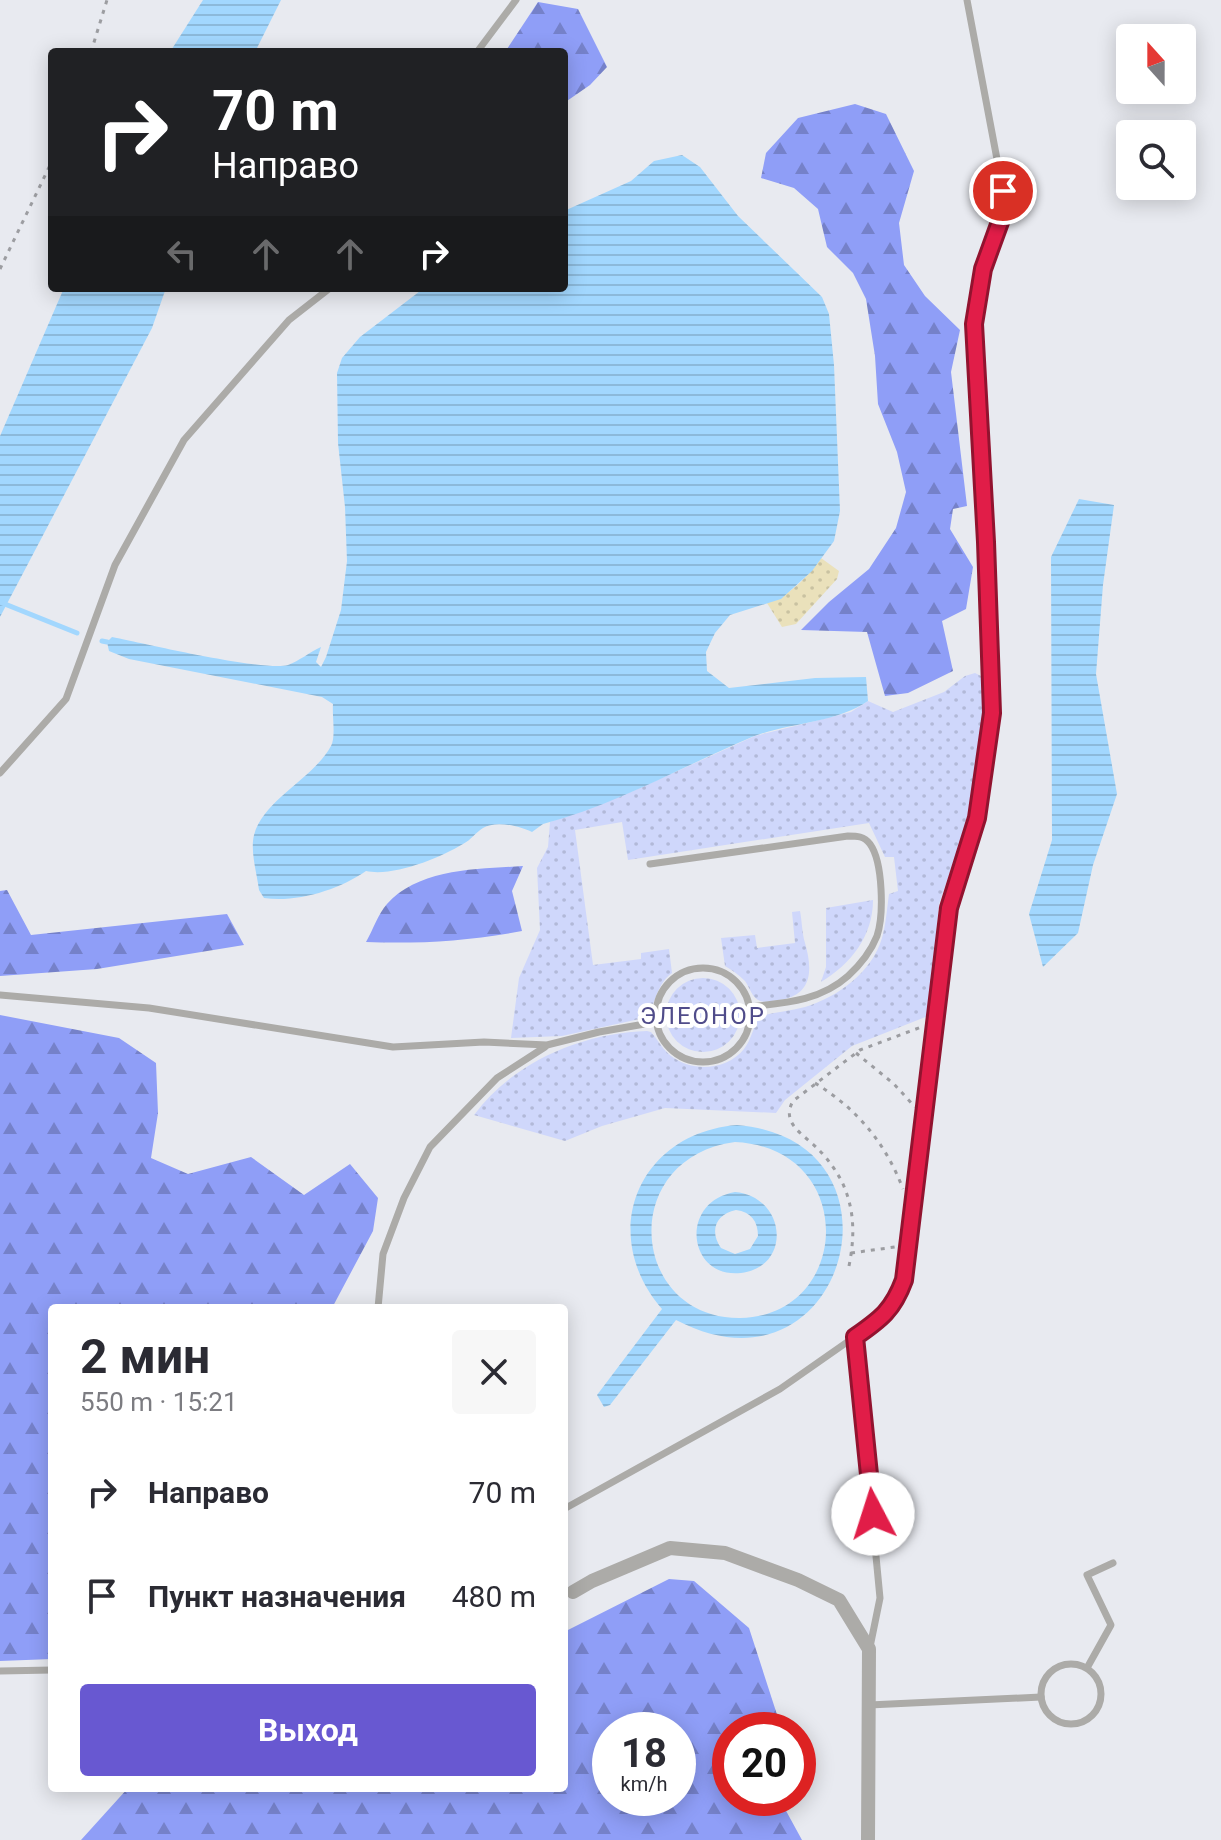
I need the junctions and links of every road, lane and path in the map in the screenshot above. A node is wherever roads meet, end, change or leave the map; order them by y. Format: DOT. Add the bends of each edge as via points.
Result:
graph roads {
  1 [pos="107,0"];
  2 [pos="516,0"];
  3 [pos="967,0"];
  4 [pos="92,48"];
  5 [pos="480,48"];
  6 [pos="48,169"];
  7 [pos="0,269"];
  8 [pos="325,292"];
  9 [pos="0,773"];
  10 [pos="650,864"];
  11 [pos="0,995"];
  12 [pos="749,1007"];
  13 [pos="656,1022"];
  14 [pos="934,1022"];
  15 [pos="547,1045"];
  16 [pos="856,1053"];
  17 [pos="815,1083"];
  18 [pos="923,1117"];
  19 [pos="904,1192"];
  20 [pos="908,1245"];
  21 [pos="851,1253"];
  22 [pos="849,1266"];
  23 [pos="378,1304"];
  24 [pos="855,1337"];
  25 [pos="568,1507"];
  26 [pos="1113,1563"];
  27 [pos="569,1590"];
  28 [pos="869,1649"];
  29 [pos="1087,1668"];
  30 [pos="48,1670"];
  31 [pos="0,1671"];
  32 [pos="1041,1697"];
  33 [pos="869,1705"];
  34 [pos="868,1840"];
  1 -- 4 [label="path"];
  2 -- 5 [label="lane"];
  3 -- 14 [label="lane" via="1003,191 974,324 992,713 977,818 949,908"];
  6 -- 7 [label="path"];
  8 -- 9 [label="lane" via="289,320 184,440 115,565 66,699"];
  10 -- 12 [label="lane" via="848,836 869,843 881,916 863,960 824,992"];
  11 -- 15 [label="lane" via="149,1008 393,1047"];
  12 -- 13 [label="lane" via="736,981 710,968 695,968 669,981 656,1007"];
  12 -- 13 [label="lane" via="743,1039 718,1060 686,1059 661,1038"];
  13 -- 15 [label="lane"];
  14 -- 16 [label="path"];
  14 -- 18 [label="lane"];
  15 -- 23 [label="lane" via="497,1078 430,1147 383,1254"];
  16 -- 17 [label="path"];
  16 -- 18 [label="path"];
  17 -- 19 [label="path" via="864,1121"];
  17 -- 21 [label="path" via="793,1101 788,1116 841,1181 853,1222"];
  18 -- 20 [label="lane"];
  20 -- 21 [label="path"];
  20 -- 24 [label="lane" via="896,1301"];
  21 -- 22 [label="path"];
  24 -- 25 [label="lane" via="780,1389"];
  24 -- 28 [label="lane" via="880,1598"];
  26 -- 29 [label="lane" via="1087,1575 1111,1625"];
  27 -- 28 [label="street" via="670,1548 725,1553 839,1600"];
  28 -- 33 [label="street"];
  29 -- 32 [label="lane" via="1071,1664 1052,1671"];
  29 -- 32 [label="lane" via="1101,1697 1085,1720 1057,1721"];
  30 -- 31 [label="lane"];
  32 -- 33 [label="lane"];
  33 -- 34 [label="street"];
}
